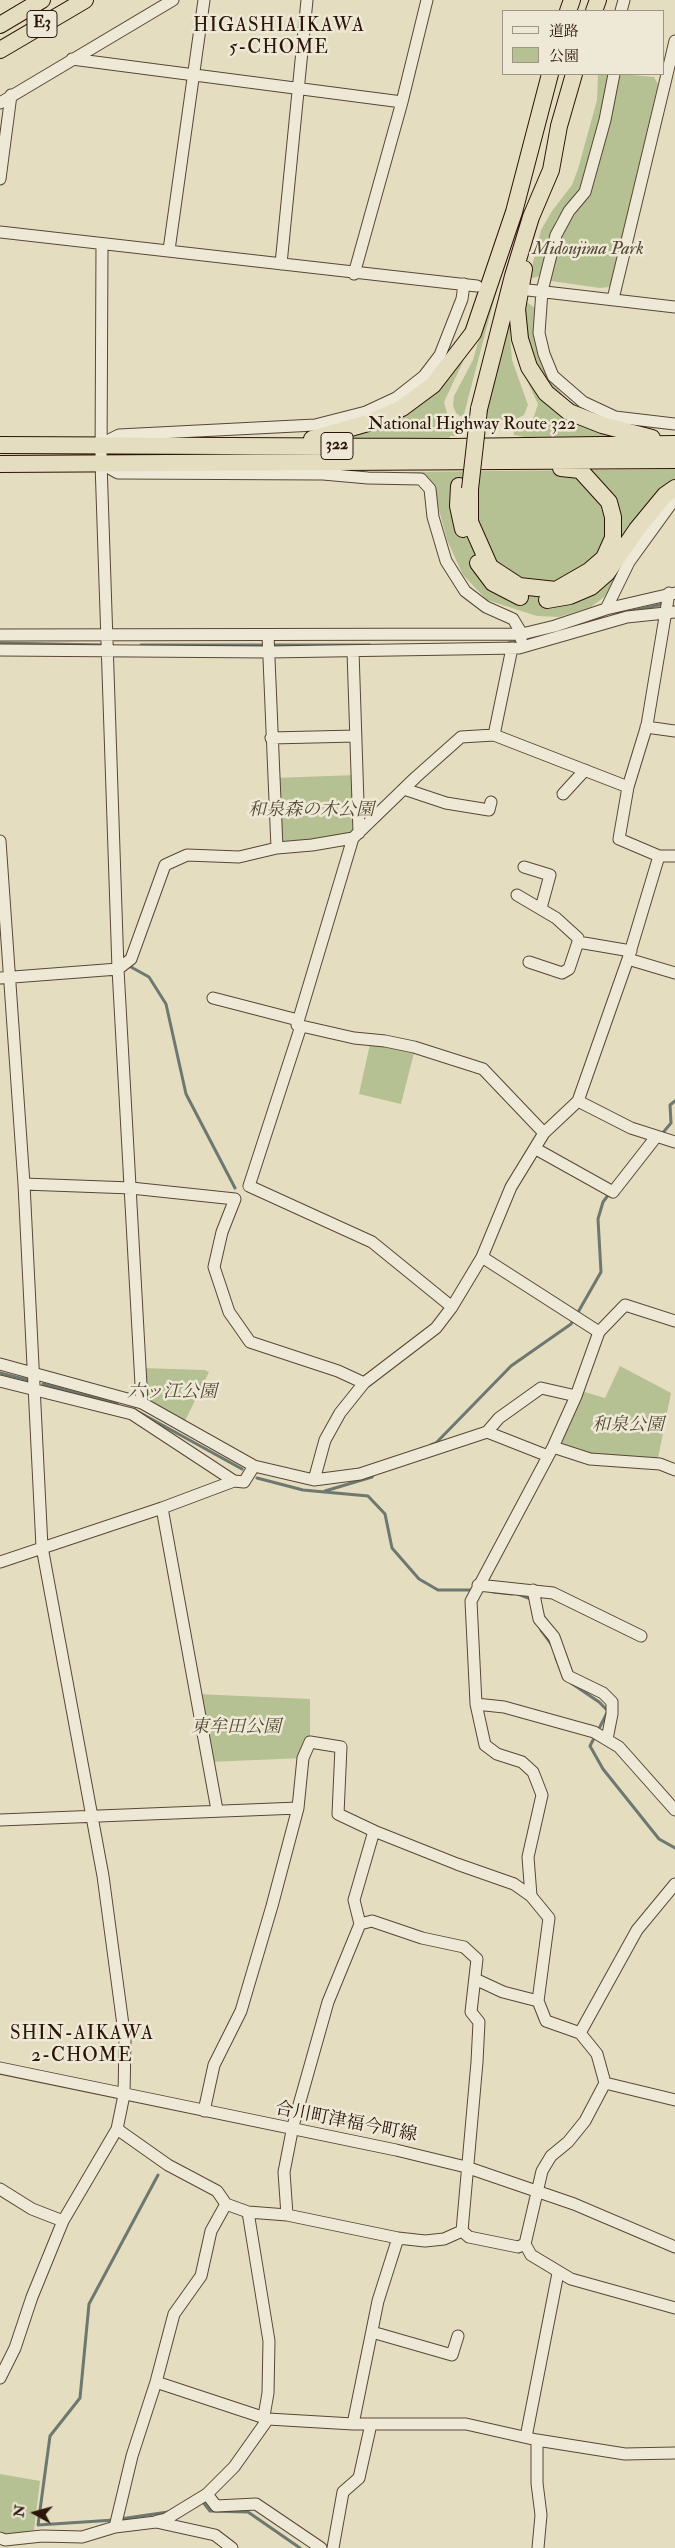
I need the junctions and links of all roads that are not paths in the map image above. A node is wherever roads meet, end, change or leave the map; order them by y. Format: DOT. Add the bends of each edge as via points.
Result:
graph roads {
  1 [pos="24,0"];
  2 [pos="42,0"];
  3 [pos="84,0"];
  4 [pos="173,0"];
  5 [pos="204,0"];
  6 [pos="307,0"];
  7 [pos="427,0"];
  8 [pos="0,16"];
  9 [pos="0,25"];
  10 [pos="675,41"];
  11 [pos="0,50"];
  12 [pos="72,59"];
  13 [pos="669,71"];
  14 [pos="194,74"];
  15 [pos="550,75"];
  16 [pos="574,75"];
  17 [pos="614,75"];
  18 [pos="299,88"];
  19 [pos="11,95"];
  20 [pos="0,102"];
  21 [pos="402,102"];
  22 [pos="0,179"];
  23 [pos="514,212"];
  24 [pos="531,217"];
  25 [pos="0,232"];
  26 [pos="102,245"];
  27 [pos="169,250"];
  28 [pos="280,264"];
  29 [pos="354,274"];
  30 [pos="464,284"];
  31 [pos="478,286"];
  32 [pos="528,290"];
  33 [pos="542,291"];
  34 [pos="614,299"];
  35 [pos="675,307"];
  36 [pos="474,409"];
  37 [pos="675,424"];
  38 [pos="102,444"];
  39 [pos="675,444"];
  40 [pos="0,445"];
  41 [pos="268,445"];
  42 [pos="675,460"];
  43 [pos="524,462"];
  44 [pos="101,463"];
  45 [pos="0,464"];
  46 [pos="465,487"];
  47 [pos="675,488"];
  48 [pos="675,502"];
  49 [pos="672,593"];
  50 [pos="606,609"];
  51 [pos="671,612"];
  52 [pos="522,634"];
  53 [pos="0,635"];
  54 [pos="268,635"];
  55 [pos="107,636"];
  56 [pos="515,648"];
  57 [pos="0,650"];
  58 [pos="106,650"];
  59 [pos="353,651"];
  60 [pos="268,652"];
  61 [pos="646,727"];
  62 [pos="675,731"];
  63 [pos="494,735"];
  64 [pos="356,736"];
  65 [pos="271,738"];
  66 [pos="585,770"];
  67 [pos="628,787"];
  68 [pos="404,789"];
  69 [pos="563,794"];
  70 [pos="491,802"];
  71 [pos="356,836"];
  72 [pos="0,841"];
  73 [pos="276,848"];
  74 [pos="659,856"];
  75 [pos="675,856"];
  76 [pos="524,866"];
  77 [pos="516,895"];
  78 [pos="541,908"];
  79 [pos="578,942"];
  80 [pos="630,955"];
  81 [pos="528,962"];
  82 [pos="118,968"];
  83 [pos="675,973"];
  84 [pos="4,978"];
  85 [pos="214,998"];
  86 [pos="300,1023"];
  87 [pos="578,1101"];
  88 [pos="544,1133"];
  89 [pos="656,1137"];
  90 [pos="673,1139"];
  91 [pos="536,1149"];
  92 [pos="24,1184"];
  93 [pos="249,1186"];
  94 [pos="131,1188"];
  95 [pos="235,1199"];
  96 [pos="482,1257"];
  97 [pos="452,1307"];
  98 [pos="675,1321"];
  99 [pos="599,1332"];
  100 [pos="0,1364"];
  101 [pos="32,1371"];
  102 [pos="0,1381"];
  103 [pos="364,1383"];
  104 [pos="34,1388"];
  105 [pos="576,1396"];
  106 [pos="142,1403"];
  107 [pos="487,1432"];
  108 [pos="550,1451"];
  109 [pos="254,1466"];
  110 [pos="675,1470"];
  111 [pos="314,1480"];
  112 [pos="234,1481"];
  113 [pos="162,1508"];
  114 [pos="42,1547"];
  115 [pos="0,1562"];
  116 [pos="475,1590"];
  117 [pos="533,1590"];
  118 [pos="641,1636"];
  119 [pos="476,1704"];
  120 [pos="607,1738"];
  121 [pos="298,1808"];
  122 [pos="217,1810"];
  123 [pos="675,1810"];
  124 [pos="93,1815"];
  125 [pos="0,1820"];
  126 [pos="374,1831"];
  127 [pos="675,1884"];
  128 [pos="531,1896"];
  129 [pos="360,1924"];
  130 [pos="475,1979"];
  131 [pos="538,2001"];
  132 [pos="580,2033"];
  133 [pos="0,2068"];
  134 [pos="605,2083"];
  135 [pos="124,2095"];
  136 [pos="675,2100"];
  137 [pos="204,2111"];
  138 [pos="117,2129"];
  139 [pos="292,2130"];
  140 [pos="466,2167"];
  141 [pos="0,2189"];
  142 [pos="538,2190"];
  143 [pos="226,2204"];
  144 [pos="248,2212"];
  145 [pos="287,2215"];
  146 [pos="64,2221"];
  147 [pos="462,2231"];
  148 [pos="398,2238"];
  149 [pos="525,2244"];
  150 [pos="675,2247"];
  151 [pos="558,2273"];
  152 [pos="675,2308"];
  153 [pos="372,2332"];
  154 [pos="458,2336"];
  155 [pos="0,2378"];
  156 [pos="156,2382"];
  157 [pos="266,2418"];
  158 [pos="353,2424"];
  159 [pos="371,2424"];
  160 [pos="531,2438"];
  161 [pos="675,2453"];
  162 [pos="207,2494"];
  163 [pos="156,2522"];
  164 [pos="115,2528"];
  165 [pos="215,2535"];
  166 [pos="0,2538"];
  167 [pos="211,2548"];
  168 [pos="232,2548"];
  169 [pos="321,2548"];
  170 [pos="333,2548"];
  171 [pos="538,2548"];
  1 -- 8 [label="highway"];
  2 -- 9 [label="highway, E3"];
  3 -- 11 [label="highway, E3"];
  4 -- 12 [label="street"];
  5 -- 14 [label="street"];
  6 -- 18 [label="street"];
  7 -- 21 [label="street"];
  10 -- 13 [label="street"];
  12 -- 14 [label="street"];
  12 -- 19 [label="street"];
  13 -- 34 [label="street"];
  14 -- 18 [label="street"];
  14 -- 27 [label="street"];
  15 -- 23 [label="highway"];
  16 -- 24 [label="highway" via="551,170"];
  17 -- 33 [label="street" via="585,192 569,211 556,235"];
  18 -- 21 [label="street"];
  18 -- 28 [label="street"];
  19 -- 20 [label="street"];
  19 -- 22 [label="street"];
  21 -- 29 [label="street"];
  23 -- 36 [label="highway"];
  23 -- 41 [label="highway" via="473,333 433,385 402,408 368,423 321,438"];
  24 -- 36 [label="highway"];
  24 -- 39 [label="highway" via="517,310 520,340 529,367 546,393 569,412"];
  25 -- 26 [label="street"];
  26 -- 27 [label="street"];
  26 -- 38 [label="street"];
  27 -- 28 [label="street"];
  28 -- 29 [label="street"];
  29 -- 30 [label="street"];
  30 -- 31 [label="street"];
  30 -- 38 [label="street" via="462,299 440,355 424,376 396,398 366,412 315,425 119,435"];
  32 -- 33 [label="street"];
  33 -- 34 [label="street"];
  33 -- 37 [label="street" via="539,333 547,365 558,381 583,402 615,417"];
  34 -- 35 [label="street"];
  36 -- 46 [label="highway"];
  38 -- 40 [label="highway, National Highway Route 322 / 322"];
  38 -- 41 [label="highway, National Highway Route 322 / 322"];
  38 -- 44 [label="street"];
  39 -- 41 [label="highway, National Highway Route 322 / 322"];
  42 -- 43 [label="highway, National Highway Route 322 / 322"];
  43 -- 44 [label="highway, National Highway Route 322 / 322"];
  43 -- 46 [label="highway" via="580,470 609,502 613,516 613,538 604,558 572,583 556,590 519,586 490,566 470,522"];
  44 -- 45 [label="highway, National Highway Route 322 / 322"];
  44 -- 52 [label="street" via="118,473 323,474 421,480 430,489 439,541 455,576 465,591 486,607 512,619"];
  44 -- 55 [label="street"];
  46 -- 47 [label="highway" via="458,506 468,546 493,583 521,597 553,600 591,587 607,573 637,529 665,495"];
  48 -- 50 [label="street" via="630,562"];
  49 -- 50 [label="street"];
  49 -- 51 [label="street"];
  50 -- 52 [label="street"];
  51 -- 56 [label="street" via="627,618"];
  51 -- 61 [label="street"];
  52 -- 54 [label="street"];
  52 -- 56 [label="street"];
  53 -- 55 [label="street"];
  54 -- 55 [label="street"];
  54 -- 60 [label="street"];
  55 -- 58 [label="street"];
  56 -- 59 [label="street"];
  56 -- 63 [label="street"];
  57 -- 58 [label="street"];
  58 -- 60 [label="street"];
  58 -- 82 [label="street"];
  59 -- 60 [label="street"];
  59 -- 64 [label="street"];
  60 -- 65 [label="street"];
  61 -- 62 [label="street"];
  61 -- 67 [label="street"];
  63 -- 66 [label="street"];
  63 -- 68 [label="street" via="461,737"];
  64 -- 65 [label="street"];
  64 -- 71 [label="street"];
  65 -- 73 [label="street"];
  66 -- 67 [label="street"];
  66 -- 69 [label="street"];
  67 -- 74 [label="street" via="619,839"];
  68 -- 70 [label="street" via="446,803 489,810"];
  68 -- 71 [label="street"];
  71 -- 73 [label="street"];
  71 -- 86 [label="street"];
  72 -- 84 [label="street"];
  73 -- 82 [label="street" via="239,857 187,855 165,866 131,959"];
  74 -- 75 [label="street"];
  74 -- 80 [label="street"];
  76 -- 78 [label="street" via="550,875"];
  77 -- 78 [label="street"];
  78 -- 79 [label="street" via="578,938"];
  79 -- 80 [label="street"];
  79 -- 81 [label="street" via="566,972"];
  80 -- 83 [label="street"];
  80 -- 87 [label="street"];
  82 -- 84 [label="street"];
  82 -- 94 [label="street"];
  84 -- 92 [label="street"];
  85 -- 86 [label="street"];
  86 -- 88 [label="street" via="414,1047 483,1069"];
  86 -- 93 [label="street"];
  87 -- 88 [label="street"];
  87 -- 89 [label="street"];
  88 -- 91 [label="street"];
  89 -- 90 [label="street"];
  89 -- 91 [label="street" via="613,1192"];
  91 -- 96 [label="street" via="511,1187"];
  92 -- 94 [label="street"];
  92 -- 101 [label="street"];
  93 -- 95 [label="street"];
  93 -- 97 [label="street" via="372,1242"];
  94 -- 95 [label="street"];
  94 -- 106 [label="street"];
  95 -- 103 [label="street" via="222,1232 214,1267 229,1312 250,1342"];
  96 -- 97 [label="street"];
  96 -- 99 [label="street"];
  97 -- 103 [label="street" via="436,1328"];
  98 -- 99 [label="street" via="625,1305"];
  99 -- 105 [label="street"];
  100 -- 101 [label="street"];
  101 -- 104 [label="street"];
  101 -- 106 [label="street"];
  102 -- 104 [label="street"];
  103 -- 111 [label="street" via="340,1413 325,1440"];
  104 -- 112 [label="street" via="132,1414"];
  104 -- 114 [label="street"];
  105 -- 107 [label="street" via="541,1388 499,1418"];
  105 -- 108 [label="street"];
  106 -- 109 [label="street"];
  107 -- 108 [label="street"];
  107 -- 111 [label="street" via="360,1474"];
  108 -- 110 [label="street" via="590,1459 660,1464"];
  108 -- 116 [label="street"];
  109 -- 111 [label="street"];
  109 -- 112 [label="street" via="244,1482"];
  112 -- 113 [label="street"];
  113 -- 114 [label="street"];
  113 -- 122 [label="street"];
  114 -- 115 [label="street"];
  114 -- 124 [label="street"];
  116 -- 117 [label="street"];
  116 -- 119 [label="street" via="470,1616"];
  117 -- 118 [label="street" via="553,1593"];
  117 -- 120 [label="street" via="539,1619 554,1637 568,1676 603,1693 612,1702"];
  119 -- 120 [label="street" via="504,1707"];
  119 -- 128 [label="street" via="485,1745 498,1754 522,1762 533,1772 542,1795 528,1857"];
  120 -- 123 [label="street" via="619,1747"];
  121 -- 122 [label="street"];
  121 -- 126 [label="street" via="303,1758 310,1742 341,1747 338,1814"];
  121 -- 137 [label="street" via="241,2011 214,2065"];
  122 -- 124 [label="street"];
  124 -- 125 [label="street"];
  124 -- 135 [label="street" via="125,2040"];
  126 -- 128 [label="street" via="514,1884"];
  126 -- 129 [label="street" via="354,1900"];
  127 -- 132 [label="street" via="637,1930"];
  128 -- 131 [label="street" via="549,1918"];
  129 -- 130 [label="street" via="372,1921 422,1938 464,1947 477,1959"];
  129 -- 139 [label="street" via="328,2002"];
  130 -- 131 [label="street" via="503,1992"];
  130 -- 140 [label="street" via="471,2012 479,2022"];
  131 -- 132 [label="street" via="546,2021"];
  132 -- 134 [label="street" via="597,2054"];
  133 -- 135 [label="street, 合川町津福今町線"];
  134 -- 136 [label="street"];
  134 -- 142 [label="street" via="585,2121 551,2156 542,2172"];
  135 -- 137 [label="street, 合川町津福今町線"];
  135 -- 138 [label="street"];
  137 -- 139 [label="street, 合川町津福今町線"];
  138 -- 143 [label="street" via="168,2165 217,2192"];
  138 -- 146 [label="street"];
  139 -- 140 [label="street, 合川町津福今町線"];
  139 -- 145 [label="street" via="284,2172"];
  140 -- 142 [label="street, 合川町津福今町線"];
  140 -- 147 [label="street"];
  141 -- 146 [label="street" via="32,2209"];
  142 -- 149 [label="street"];
  142 -- 150 [label="street, 合川町津福今町線"];
  143 -- 144 [label="street"];
  143 -- 156 [label="street" via="211,2231 201,2276 174,2314"];
  144 -- 145 [label="street"];
  144 -- 157 [label="street" via="269,2341"];
  145 -- 148 [label="street"];
  146 -- 155 [label="street" via="15,2348"];
  147 -- 148 [label="street" via="444,2239"];
  147 -- 149 [label="street" via="469,2237 518,2247"];
  148 -- 153 [label="street"];
  149 -- 151 [label="street" via="531,2255"];
  151 -- 152 [label="street"];
  151 -- 160 [label="street"];
  153 -- 154 [label="street" via="452,2355"];
  153 -- 158 [label="street"];
  156 -- 157 [label="street"];
  156 -- 164 [label="street" via="132,2456"];
  157 -- 158 [label="street"];
  157 -- 162 [label="street" via="234,2467"];
  158 -- 159 [label="street"];
  159 -- 160 [label="street" via="466,2424"];
  159 -- 170 [label="street" via="359,2478 343,2492"];
  160 -- 161 [label="street" via="625,2454"];
  160 -- 171 [label="street" via="541,2515"];
  162 -- 163 [label="street"];
  162 -- 169 [label="street" via="216,2506 256,2504"];
  163 -- 164 [label="street"];
  163 -- 165 [label="street"];
  164 -- 166 [label="street" via="82,2537"];
  165 -- 167 [label="street"];
  165 -- 168 [label="street"];
}
